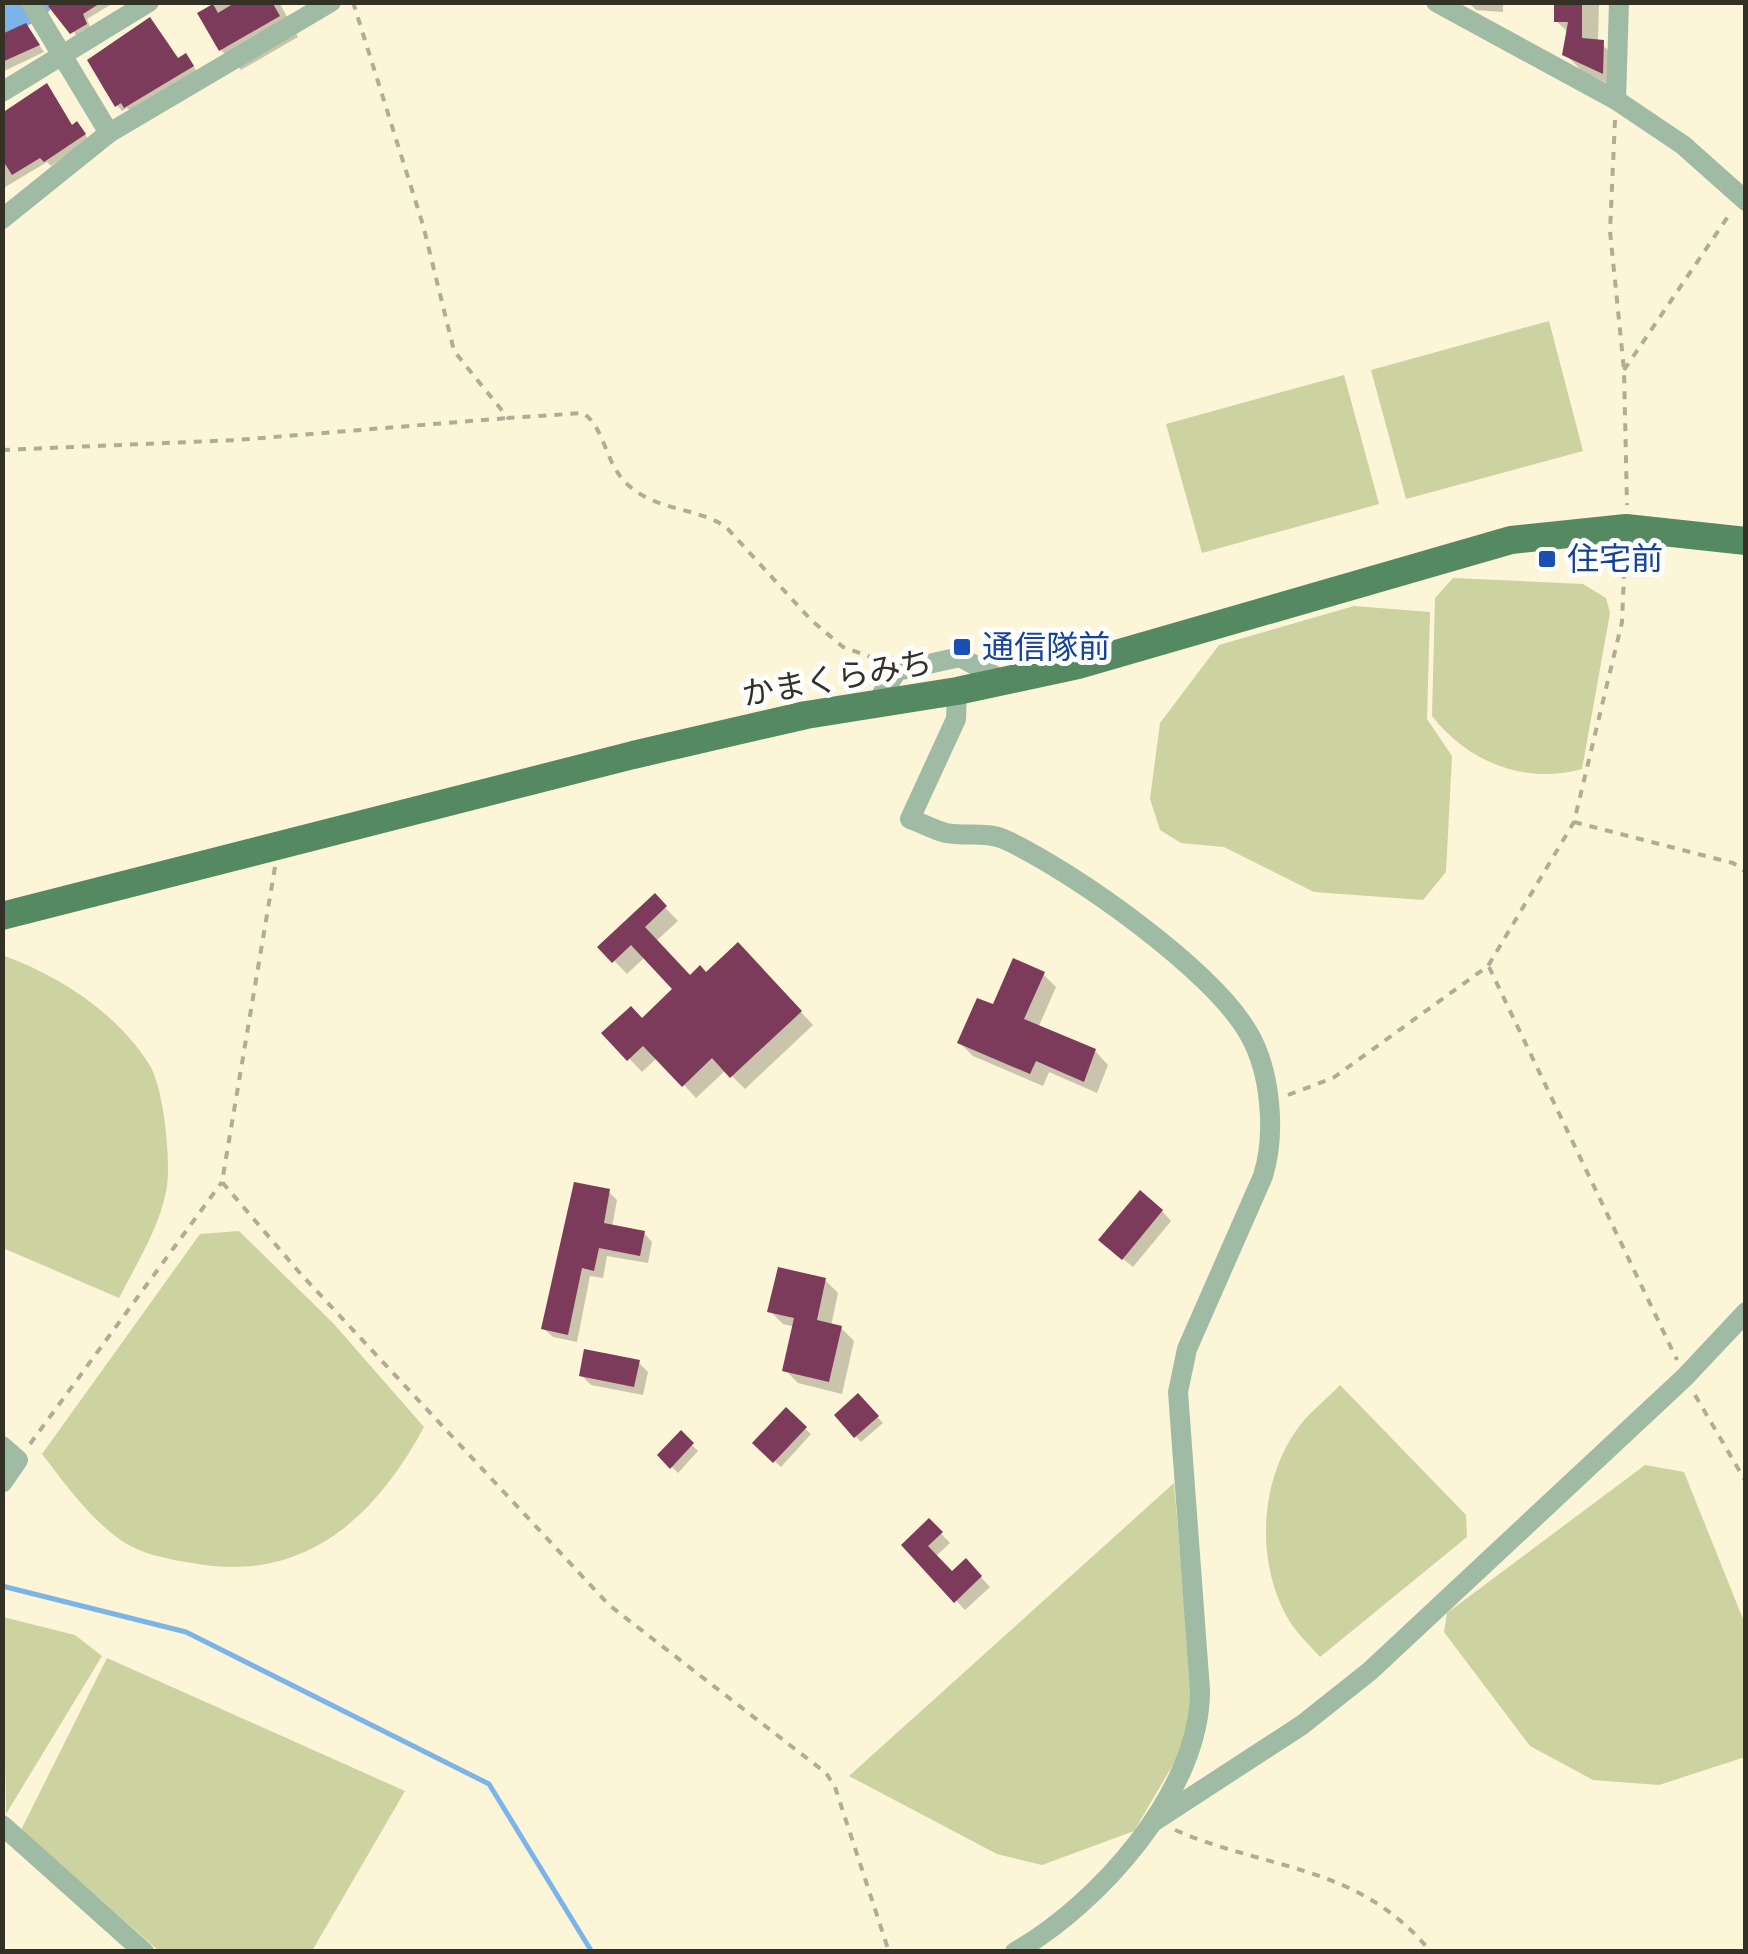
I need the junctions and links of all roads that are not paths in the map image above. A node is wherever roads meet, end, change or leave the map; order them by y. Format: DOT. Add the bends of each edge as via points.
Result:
graph roads {
  1 [pos="149,2"];
  2 [pos="331,2"];
  3 [pos="1436,2"];
  4 [pos="1620,2"];
  5 [pos="34,9"];
  6 [pos="62,56"];
  7 [pos="2,92"];
  8 [pos="1616,100"];
  9 [pos="109,133"];
  10 [pos="1743,199"];
  11 [pos="2,219"];
  12 [pos="1746,542"];
  13 [pos="1004,681"];
  14 [pos="957,692"];
  15 [pos="875,704"];
  16 [pos="2,916"];
  17 [pos="1746,1312"];
  18 [pos="10,1453"];
  19 [pos="2,1483"];
  20 [pos="1179,1770"];
  21 [pos="1210,1788"];
  22 [pos="1154,1821"];
  23 [pos="2,1825"];
  24 [pos="144,1952"];
  25 [pos="1016,1952"];
  1 -- 6 [label="street"];
  2 -- 9 [label="street"];
  3 -- 8 [label="street"];
  4 -- 8 [label="street"];
  5 -- 6 [label="street"];
  6 -- 7 [label="street"];
  6 -- 9 [label="street"];
  8 -- 10 [label="street" via="1683,145"];
  9 -- 11 [label="street"];
  12 -- 13 [label="main road, かまくらみち" via="1626,528 1512,540"];
  13 -- 14 [label="main road, かまくらみち"];
  13 -- 15 [label="street" via="960,656 896,671"];
  14 -- 15 [label="main road, かまくらみち"];
  14 -- 20 [label="street" via="956,719 910,819 944,832 1007,840 1064,875 1168,950 1238,1016 1258,1052 1267,1098 1266,1167 1187,1348 1178,1392 1200,1690 1194,1735"];
  15 -- 16 [label="main road, かまくらみち" via="634,755"];
  17 -- 21 [label="street" via="1370,1671"];
  18 -- 19 [label="street"];
  20 -- 21 [label="street" via="1185,1785"];
  20 -- 22 [label="street"];
  21 -- 22 [label="street"];
  22 -- 25 [label="street" via="1088,1896"];
  23 -- 24 [label="street"];
}
